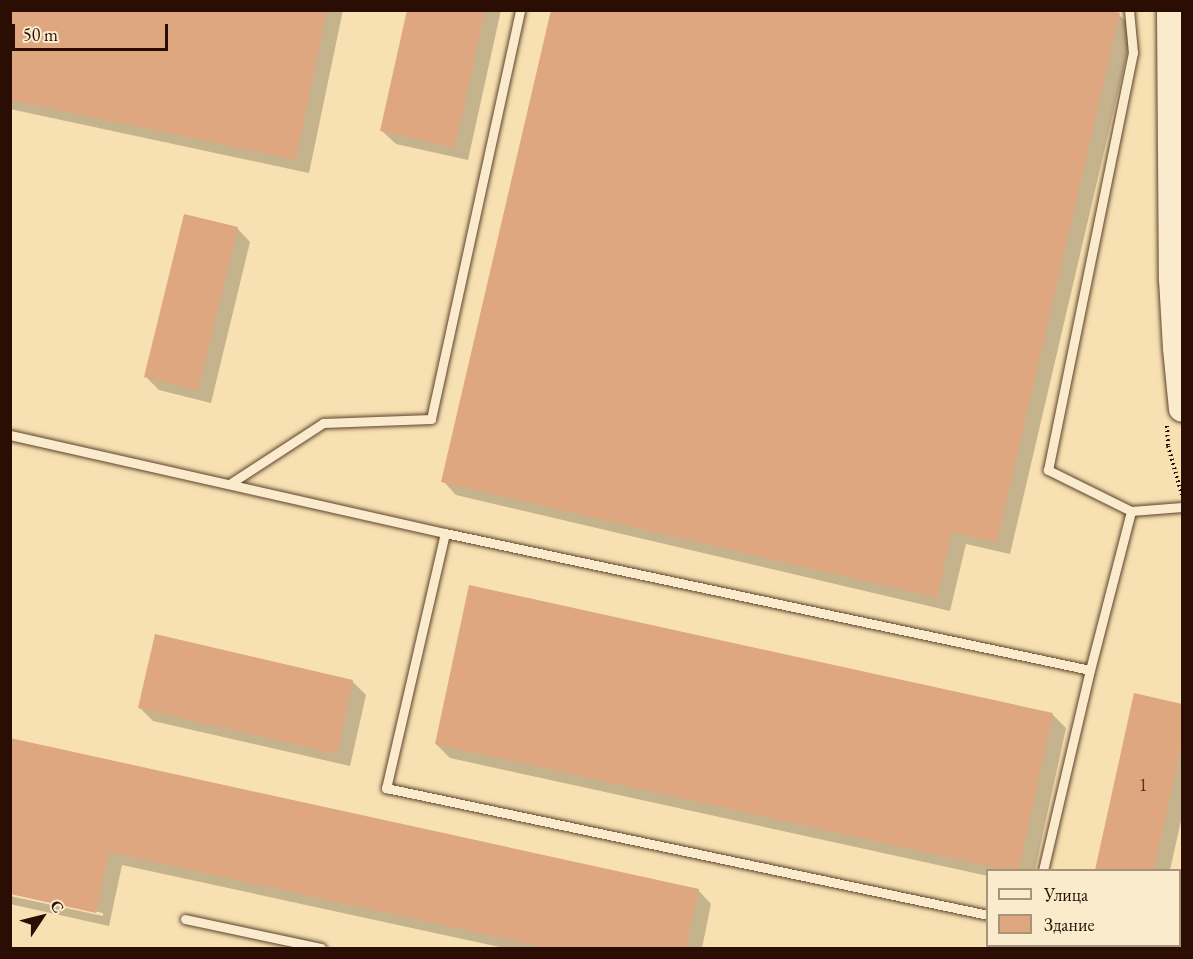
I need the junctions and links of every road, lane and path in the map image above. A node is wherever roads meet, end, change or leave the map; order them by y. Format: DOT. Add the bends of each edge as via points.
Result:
graph roads {
  1 [pos="520,10"];
  2 [pos="1129,10"];
  3 [pos="1170,10"];
  4 [pos="1182,409"];
  5 [pos="10,435"];
  6 [pos="231,483"];
  7 [pos="1182,507"];
  8 [pos="1131,511"];
  9 [pos="445,533"];
  10 [pos="1090,670"];
  11 [pos="1043,869"];
  12 [pos="986,915"];
  13 [pos="185,919"];
  14 [pos="321,948"];
  1 -- 6 [label="lane" via="430,419 322,423"];
  2 -- 8 [label="lane" via="1133,53 1048,470"];
  3 -- 4 [label="main road" via="1173,279"];
  5 -- 6 [label="lane"];
  6 -- 9 [label="lane"];
  7 -- 8 [label="lane"];
  8 -- 10 [label="lane"];
  9 -- 10 [label="lane"];
  9 -- 12 [label="lane" via="386,788"];
  10 -- 11 [label="lane"];
  13 -- 14 [label="lane"];
}
